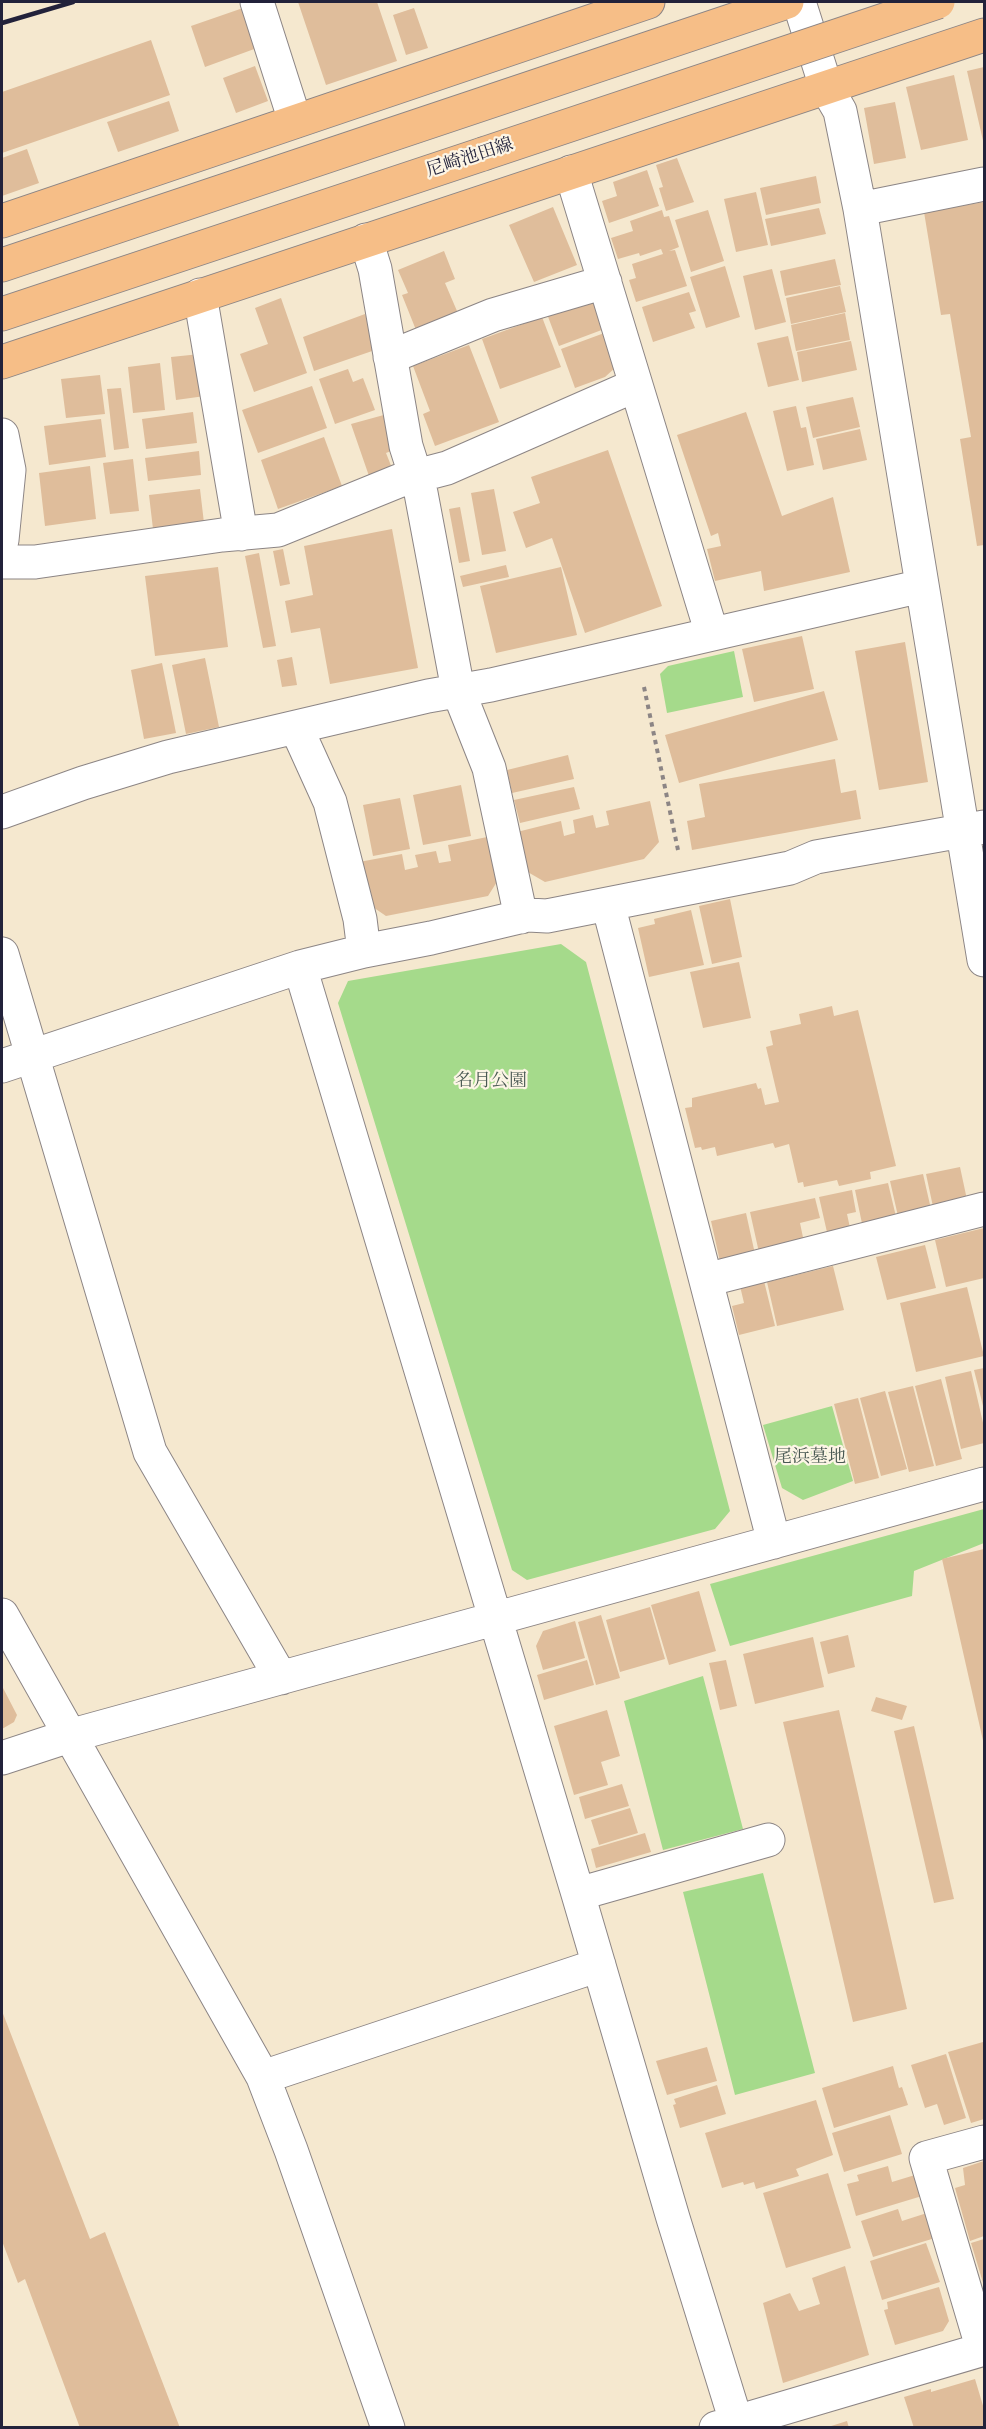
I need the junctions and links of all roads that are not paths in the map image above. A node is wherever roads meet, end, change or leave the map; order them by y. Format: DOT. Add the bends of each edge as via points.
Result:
graph roads {
  1 [pos="257,2"];
  2 [pos="648,2"];
  3 [pos="787,2"];
  4 [pos="799,2"];
  5 [pos="938,2"];
  6 [pos="984,34"];
  7 [pos="826,87"];
  8 [pos="295,121"];
  9 [pos="571,172"];
  10 [pos="984,184"];
  11 [pos="860,209"];
  12 [pos="2,222"];
  13 [pos="366,240"];
  14 [pos="2,265"];
  15 [pos="604,282"];
  16 [pos="200,295"];
  17 [pos="2,314"];
  18 [pos="390,357"];
  19 [pos="2,362"];
  20 [pos="636,385"];
  21 [pos="2,435"];
  22 [pos="416,476"];
  23 [pos="241,534"];
  24 [pos="2,540"];
  25 [pos="2,562"];
  26 [pos="922,586"];
  27 [pos="712,634"];
  28 [pos="458,690"];
  29 [pos="296,727"];
  30 [pos="2,812"];
  31 [pos="974,829"];
  32 [pos="608,904"];
  33 [pos="521,917"];
  34 [pos="364,951"];
  35 [pos="2,954"];
  36 [pos="984,960"];
  37 [pos="300,967"];
  38 [pos="33,1056"];
  39 [pos="2,1066"];
  40 [pos="984,1209"];
  41 [pos="706,1280"];
  42 [pos="984,1484"];
  43 [pos="774,1542"];
  44 [pos="2,1615"];
  45 [pos="495,1619"];
  46 [pos="281,1678"];
  47 [pos="69,1736"];
  48 [pos="2,1758"];
  49 [pos="768,1840"];
  50 [pos="578,1894"];
  51 [pos="599,1965"];
  52 [pos="263,2077"];
  53 [pos="984,2142"];
  54 [pos="984,2350"];
  55 [pos="730,2426"];
  56 [pos="388,2427"];
  1 -- 8 [label="street"];
  2 -- 8 [label="main road"];
  3 -- 14 [label="main road"];
  4 -- 7 [label="street"];
  5 -- 17 [label="main road, 尼崎池田線, bridge"];
  6 -- 7 [label="main road"];
  7 -- 9 [label="main road"];
  7 -- 11 [label="street" via="840,111"];
  8 -- 12 [label="main road"];
  9 -- 13 [label="main road"];
  9 -- 15 [label="street"];
  10 -- 11 [label="street"];
  11 -- 26 [label="street"];
  13 -- 16 [label="main road"];
  13 -- 18 [label="street"];
  15 -- 18 [label="street" via="493,315"];
  15 -- 20 [label="street"];
  16 -- 19 [label="main road"];
  16 -- 23 [label="street"];
  18 -- 22 [label="street" via="406,446"];
  20 -- 22 [label="street" via="447,468"];
  20 -- 27 [label="street"];
  21 -- 24 [label="street" via="9,470"];
  22 -- 23 [label="street" via="278,530"];
  22 -- 28 [label="street"];
  23 -- 25 [label="street" via="35,562"];
  26 -- 27 [label="street"];
  26 -- 31 [label="street"];
  27 -- 28 [label="street"];
  28 -- 29 [label="street"];
  28 -- 33 [label="street" via="489,768"];
  29 -- 30 [label="street" via="157,760"];
  29 -- 34 [label="street" via="330,802"];
  31 -- 32 [label="street" via="816,857 790,868"];
  31 -- 36 [label="street"];
  32 -- 33 [label="street"];
  32 -- 41 [label="street"];
  33 -- 34 [label="street"];
  34 -- 37 [label="street"];
  35 -- 38 [label="street"];
  37 -- 38 [label="street"];
  37 -- 45 [label="street"];
  38 -- 39 [label="street"];
  38 -- 46 [label="street" via="150,1452"];
  40 -- 41 [label="street"];
  41 -- 43 [label="street"];
  42 -- 43 [label="street"];
  43 -- 45 [label="street"];
  44 -- 47 [label="street"];
  45 -- 46 [label="street"];
  45 -- 50 [label="street"];
  46 -- 47 [label="street"];
  47 -- 48 [label="street"];
  47 -- 52 [label="street"];
  49 -- 50 [label="street"];
  50 -- 51 [label="street"];
  51 -- 52 [label="street"];
  51 -- 55 [label="street"];
  52 -- 56 [label="street"];
  53 -- 54 [label="street" via="926,2158"];
  54 -- 55 [label="street"];
}
